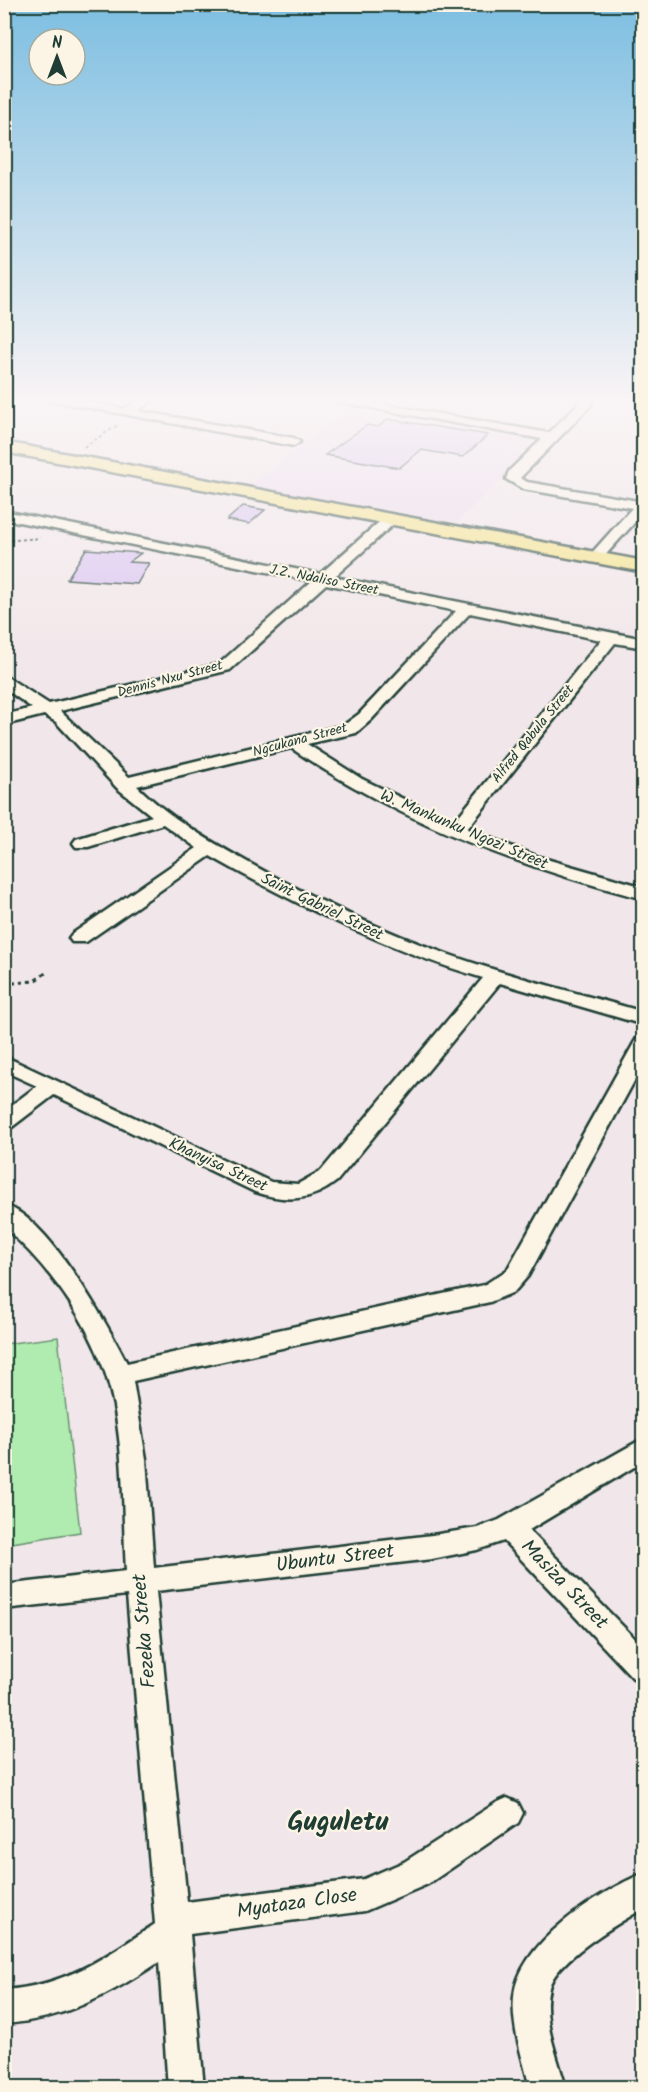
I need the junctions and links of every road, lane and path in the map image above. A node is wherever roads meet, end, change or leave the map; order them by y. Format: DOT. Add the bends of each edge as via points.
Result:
graph roads {
  1 [pos="260,495"];
  2 [pos="588,495"];
  3 [pos="642,504"];
  4 [pos="4,515"];
  5 [pos="391,519"];
  6 [pos="596,558"];
  7 [pos="644,567"];
  8 [pos="325,580"];
  9 [pos="467,608"];
  10 [pos="611,638"];
  11 [pos="644,644"];
  12 [pos="4,680"];
  13 [pos="48,710"];
  14 [pos="4,720"];
  15 [pos="294,743"];
  16 [pos="123,784"];
  17 [pos="165,818"];
  18 [pos="456,831"];
  19 [pos="82,843"];
  20 [pos="209,848"];
  21 [pos="644,893"];
  22 [pos="79,938"];
  23 [pos="46,973"];
  24 [pos="494,977"];
  25 [pos="4,984"];
  26 [pos="644,1019"];
  27 [pos="644,1043"];
  28 [pos="4,1062"];
  29 [pos="51,1086"];
  30 [pos="4,1122"];
  31 [pos="8,1222"];
  32 [pos="118,1375"];
  33 [pos="644,1448"];
  34 [pos="509,1528"];
  35 [pos="140,1582"];
  36 [pos="4,1597"];
  37 [pos="641,1661"];
  38 [pos="507,1813"];
  39 [pos="644,1889"];
  40 [pos="173,1926"];
  41 [pos="4,2007"];
  42 [pos="186,2088"];
  43 [pos="548,2088"];
  1 -- 5 [label="main road"];
  2 -- 3 [label="street"];
  3 -- 6 [label="street"];
  4 -- 8 [label="street, J.Z. Ndaliso Street"];
  5 -- 6 [label="main road"];
  5 -- 8 [label="street, Dennis Nxu Street"];
  6 -- 7 [label="main road"];
  8 -- 9 [label="street, J.Z. Ndaliso Street"];
  8 -- 13 [label="street, Dennis Nxu Street" via="224,667"];
  9 -- 10 [label="street, J.Z. Ndaliso Street"];
  9 -- 15 [label="street, Ngcukana Street" via="355,726"];
  10 -- 11 [label="street, J.Z. Ndaliso Street"];
  10 -- 18 [label="street, Alfred Qabula Street"];
  12 -- 13 [label="street, Saint Gabriel Street"];
  13 -- 14 [label="street, Dennis Nxu Street"];
  13 -- 16 [label="street, Saint Gabriel Street" via="62,719"];
  15 -- 16 [label="street, Ngcukana Street"];
  15 -- 18 [label="street, W. Mankunku Ngozi Street" via="354,782"];
  16 -- 17 [label="street, Saint Gabriel Street"];
  17 -- 19 [label="street"];
  17 -- 20 [label="street, Saint Gabriel Street"];
  18 -- 21 [label="street, W. Mankunku Ngozi Street" via="580,877"];
  20 -- 22 [label="street"];
  20 -- 24 [label="street, Saint Gabriel Street" via="282,889 377,934"];
  23 -- 25 [label="path" via="34,981"];
  24 -- 26 [label="street, Saint Gabriel Street"];
  24 -- 29 [label="street, Khanyisa Street" via="329,1176 308,1191 278,1193 263,1188"];
  27 -- 32 [label="street" via="516,1276 505,1286"];
  28 -- 29 [label="street, Khanyisa Street"];
  29 -- 30 [label="street"];
  31 -- 32 [label="street, Fezeka Street" via="53,1260 78,1293"];
  32 -- 35 [label="street, Fezeka Street" via="130,1438"];
  33 -- 34 [label="street, Ubuntu Street"];
  34 -- 35 [label="street, Ubuntu Street" via="477,1539 432,1547"];
  34 -- 37 [label="street, Masiza Street"];
  35 -- 36 [label="street, Ubuntu Street"];
  35 -- 40 [label="street, Fezeka Street"];
  38 -- 40 [label="street, Myataza Close" via="416,1873 364,1895"];
  39 -- 43 [label="street" via="560,1946 541,1966 532,1988 532,2012"];
  40 -- 41 [label="street" via="108,1975 75,1992 47,2002"];
  40 -- 42 [label="street, Fezeka Street"];
}
